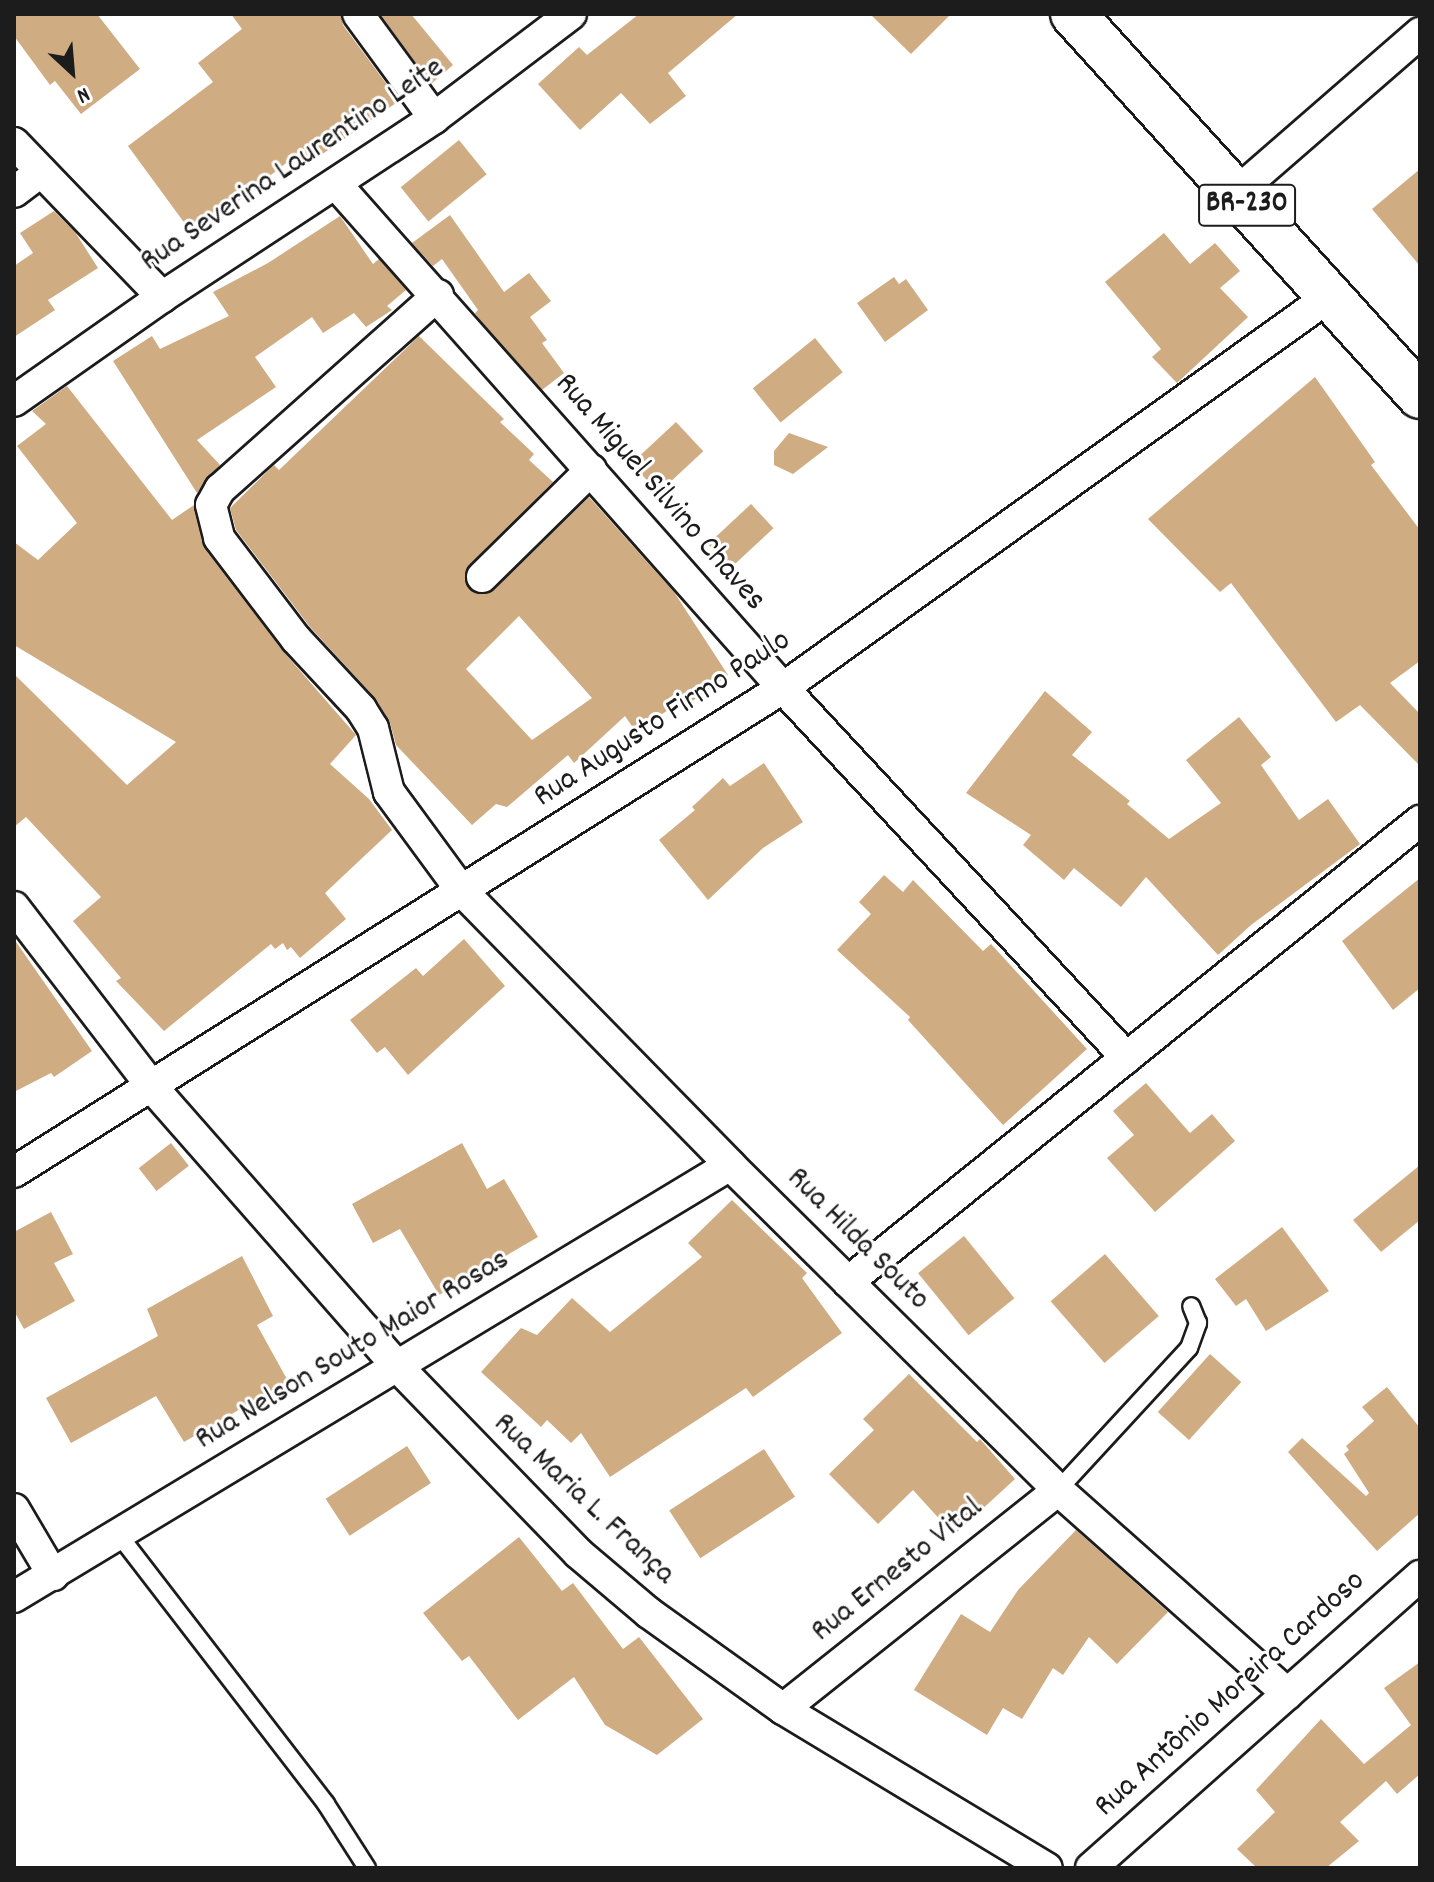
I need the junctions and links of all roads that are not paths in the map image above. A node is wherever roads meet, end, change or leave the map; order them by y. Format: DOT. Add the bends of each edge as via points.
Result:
graph roads {
  1 [pos="358,14"];
  2 [pos="571,14"];
  3 [pos="1073,14"];
  4 [pos="1420,33"];
  5 [pos="434,118"];
  6 [pos="14,143"];
  7 [pos="41,172"];
  8 [pos="336,184"];
  9 [pos="14,192"];
  10 [pos="1236,193"];
  11 [pos="438,295"];
  12 [pos="1330,296"];
  13 [pos="162,297"];
  14 [pos="1420,396"];
  15 [pos="14,401"];
  16 [pos="591,470"];
  17 [pos="482,577"];
  18 [pos="783,688"];
  19 [pos="1420,821"];
  20 [pos="461,890"];
  21 [pos="14,907"];
  22 [pos="1127,1058"];
  23 [pos="152,1087"];
  24 [pos="730,1165"];
  25 [pos="14,1172"];
  26 [pos="848,1282"];
  27 [pos="1191,1306"];
  28 [pos="397,1366"];
  29 [pos="1058,1490"];
  30 [pos="14,1509"];
  31 [pos="119,1535"];
  32 [pos="53,1575"];
  33 [pos="1420,1576"];
  34 [pos="14,1597"];
  35 [pos="1288,1694"];
  36 [pos="783,1709"];
  37 [pos="367,1868"];
  38 [pos="1047,1868"];
  39 [pos="1091,1868"];
  1 -- 5 [label="street"];
  2 -- 5 [label="street, Rua Severina Laurentino Leite"];
  3 -- 10 [label="main road, BR-230"];
  4 -- 10 [label="street"];
  5 -- 8 [label="street, Rua Severina Laurentino Leite"];
  6 -- 7 [label="street"];
  7 -- 9 [label="street"];
  7 -- 13 [label="street"];
  8 -- 11 [label="street, Rua Miguel Silvino Chaves"];
  8 -- 13 [label="street, Rua Severina Laurentino Leite"];
  10 -- 12 [label="main road, BR-230"];
  11 -- 16 [label="street, Rua Miguel Silvino Chaves"];
  11 -- 20 [label="street, Rua Hilda Souto" via="220,489 211,505 215,530 229,553 296,639 361,709 373,728 389,792"];
  12 -- 14 [label="main road, BR-230"];
  12 -- 18 [label="street, Rua Augusto Firmo Paulo"];
  13 -- 15 [label="street, Rua Severina Laurentino Leite"];
  16 -- 17 [label="street"];
  16 -- 18 [label="street, Rua Miguel Silvino Chaves"];
  18 -- 20 [label="street, Rua Augusto Firmo Paulo"];
  18 -- 22 [label="street, Rua Miguel Silvino Chaves"];
  19 -- 22 [label="street"];
  20 -- 23 [label="street, Rua Augusto Firmo Paulo"];
  20 -- 24 [label="street, Rua Hilda Souto"];
  21 -- 23 [label="street, Rua Maria L. França"];
  22 -- 26 [label="street"];
  23 -- 25 [label="street, Rua Augusto Firmo Paulo"];
  23 -- 28 [label="street, Rua Maria L. França"];
  24 -- 26 [label="street, Rua Hilda Souto"];
  24 -- 28 [label="street, Rua Nelson Souto Maior Rosas"];
  26 -- 29 [label="street, Rua Hilda Souto"];
  27 -- 29 [label="lane" via="1198,1323 1189,1348"];
  28 -- 31 [label="street, Rua Nelson Souto Maior Rosas"];
  28 -- 36 [label="street, Rua Maria L. França" via="578,1553 649,1613"];
  29 -- 35 [label="street, Rua Hilda Souto"];
  29 -- 36 [label="street, Rua Ernesto Vital"];
  30 -- 32 [label="street"];
  31 -- 32 [label="street, Rua Nelson Souto Maior Rosas"];
  31 -- 37 [label="lane" via="326,1804"];
  32 -- 34 [label="street, Rua Nelson Souto Maior Rosas"];
  33 -- 35 [label="street, Rua Antônio Moreira Cardoso"];
  35 -- 39 [label="street, Rua Antônio Moreira Cardoso"];
  36 -- 38 [label="street, Rua Maria L. França"];
}
